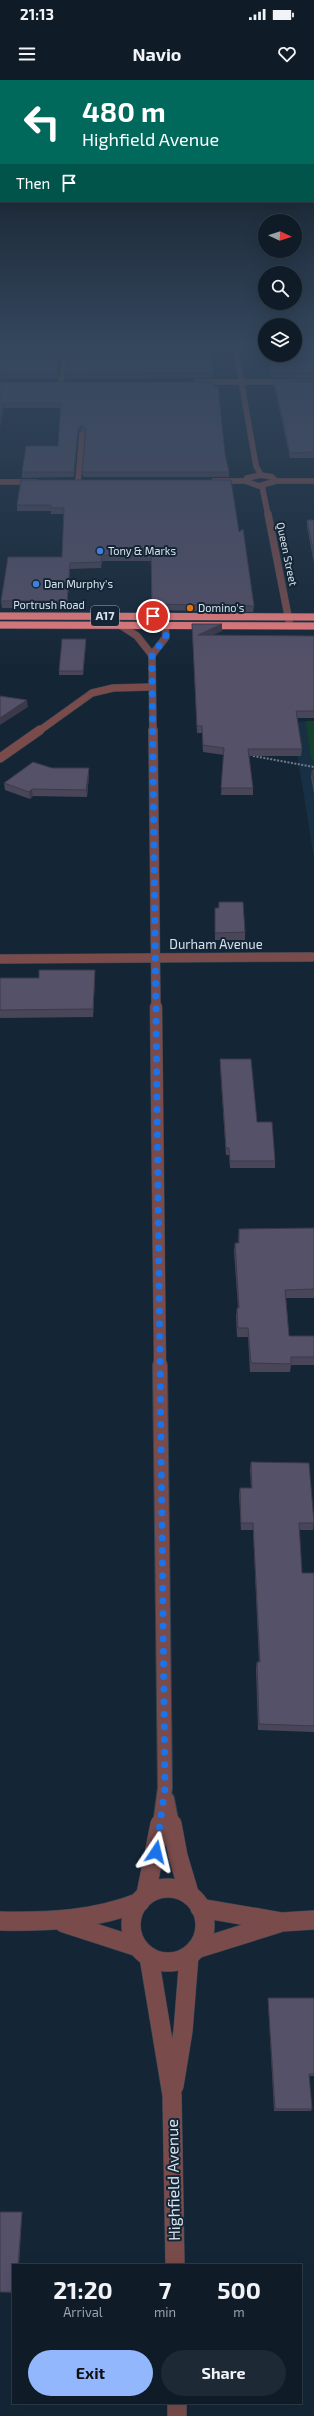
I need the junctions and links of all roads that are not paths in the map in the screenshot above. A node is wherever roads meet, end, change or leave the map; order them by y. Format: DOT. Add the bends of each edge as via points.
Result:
graph roads {
  1 [pos="80,455"];
  2 [pos="254,455"];
  3 [pos="261,475"];
  4 [pos="245,481"];
  5 [pos="276,481"];
  6 [pos="314,481"];
  7 [pos="0,482"];
  8 [pos="47,482"];
  9 [pos="70,482"];
  10 [pos="78,482"];
  11 [pos="86,482"];
  12 [pos="205,482"];
  13 [pos="262,486"];
  14 [pos="0,616"];
  15 [pos="153,616"];
  16 [pos="289,617"];
  17 [pos="314,617"];
  18 [pos="0,625"];
  19 [pos="120,625"];
  20 [pos="165,626"];
  21 [pos="290,626"];
  22 [pos="314,626"];
  23 [pos="152,655"];
  24 [pos="152,687"];
  25 [pos="0,758"];
  26 [pos="155,957"];
  27 [pos="312,957"];
  28 [pos="0,959"];
  29 [pos="165,1788"];
  30 [pos="189,1893"];
  31 [pos="143,1898"];
  32 [pos="200,1908"];
  33 [pos="314,1920"];
  34 [pos="0,1922"];
  35 [pos="63,1922"];
  36 [pos="282,1922"];
  37 [pos="143,1952"];
  38 [pos="193,1953"];
  39 [pos="172,2095"];
  40 [pos="175,2264"];
  41 [pos="177,2404"];
  42 [pos="177,2416"];
  1 -- 10 [label="street"];
  2 -- 3 [label="street"];
  3 -- 4 [label="street" via="247,478"];
  3 -- 5 [label="street" via="272,477"];
  4 -- 12 [label="street"];
  4 -- 13 [label="street" via="249,485"];
  5 -- 6 [label="street"];
  5 -- 13 [label="street"];
  7 -- 8 [label="street"];
  9 -- 10 [label="street"];
  10 -- 11 [label="street"];
  13 -- 16 [label="street, Queen Street"];
  14 -- 15 [label="highway, Portrush Road / A17" via="86,613"];
  15 -- 16 [label="highway, Portrush Road / A17"];
  15 -- 20 [label="street"];
  16 -- 17 [label="highway, Portrush Road / A17"];
  16 -- 21 [label="street, Queen Street"];
  18 -- 19 [label="highway, Portrush Road / A17"];
  19 -- 20 [label="highway, Portrush Road / A17"];
  19 -- 23 [label="street" via="137,636"];
  20 -- 21 [label="highway, Portrush Road / A17"];
  20 -- 23 [label="street" via="166,637"];
  21 -- 22 [label="highway, Portrush Road / A17"];
  23 -- 24 [label="street"];
  24 -- 25 [label="street" via="113,688 92,692"];
  24 -- 26 [label="street"];
  26 -- 27 [label="street, Durham Avenue"];
  26 -- 28 [label="street, Durham Avenue"];
  26 -- 29 [label="street"];
  29 -- 30 [label="street" via="178,1856"];
  29 -- 31 [label="street" via="158,1844"];
  30 -- 31 [label="street" via="168,1888 157,1889"];
  30 -- 32 [label="street"];
  31 -- 35 [label="street" via="99,1917"];
  31 -- 37 [label="street" via="134,1913 133,1933"];
  32 -- 36 [label="street"];
  32 -- 38 [label="street" via="204,1927"];
  33 -- 36 [label="street"];
  34 -- 35 [label="street"];
  35 -- 37 [label="street"];
  36 -- 38 [label="street"];
  37 -- 38 [label="street" via="158,1960 176,1962"];
  37 -- 39 [label="street, Highfield Avenue"];
  38 -- 39 [label="street, Highfield Avenue"];
  39 -- 40 [label="street, Highfield Avenue"];
  41 -- 42 [label="street"];
}
